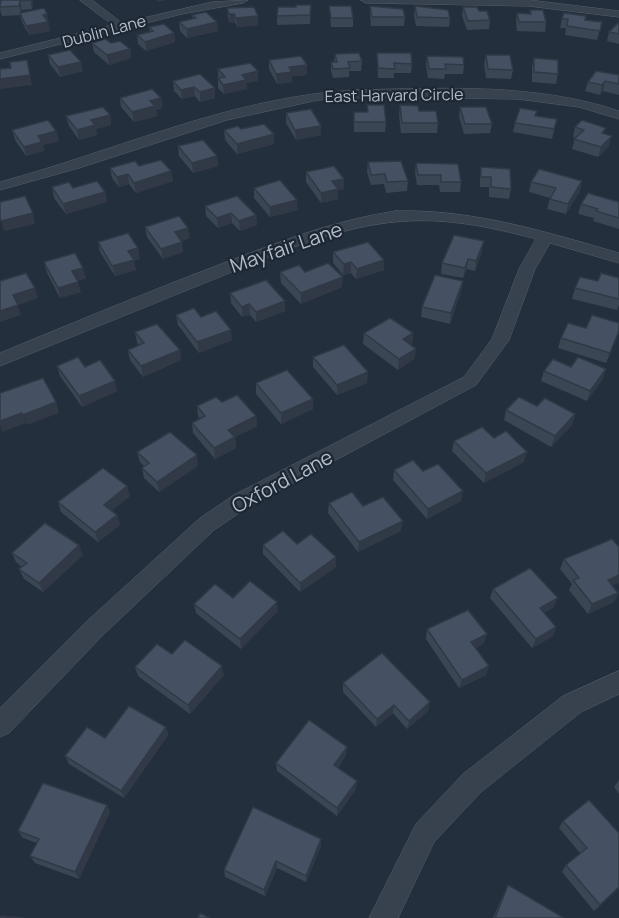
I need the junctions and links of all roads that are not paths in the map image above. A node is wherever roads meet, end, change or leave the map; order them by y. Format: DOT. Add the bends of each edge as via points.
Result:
graph roads {
  1 [pos="85,0"];
  2 [pos="243,0"];
  3 [pos="366,0"];
  4 [pos="619,14"];
  5 [pos="121,27"];
  6 [pos="0,56"];
  7 [pos="619,115"];
  8 [pos="0,186"];
  9 [pos="545,237"];
  10 [pos="619,258"];
  11 [pos="0,360"];
  12 [pos="619,682"];
  13 [pos="0,725"];
  14 [pos="383,918"];
  1 -- 5 [label="street"];
  2 -- 5 [label="street, Dublin Lane" via="206,5"];
  3 -- 4 [label="street" via="528,3"];
  5 -- 6 [label="street, Dublin Lane"];
  7 -- 8 [label="street, East Harvard Circle" via="548,97 510,94 344,94 299,99 247,110 51,174"];
  9 -- 10 [label="street, Mayfair Lane"];
  9 -- 11 [label="street, Mayfair Lane" via="499,224 419,215 325,230"];
  9 -- 13 [label="street, Oxford Lane" via="527,269 500,340 470,381 250,496 207,524 94,629"];
  12 -- 14 [label="street" via="572,704 472,783 425,833"];
}
